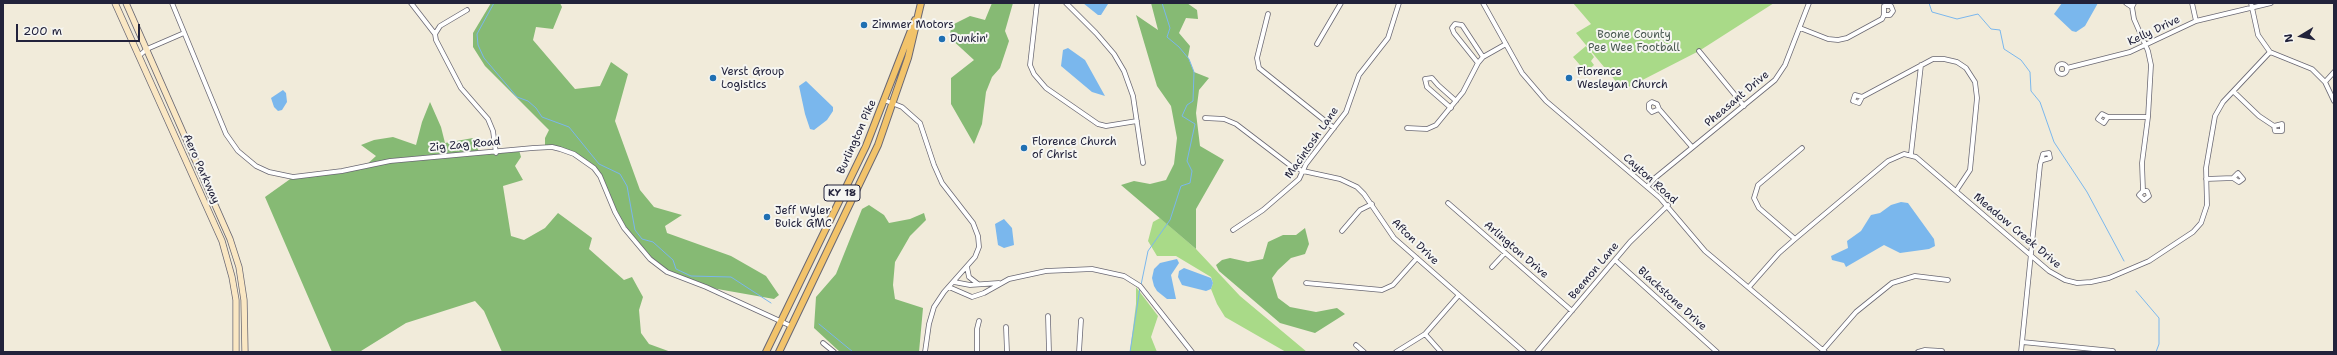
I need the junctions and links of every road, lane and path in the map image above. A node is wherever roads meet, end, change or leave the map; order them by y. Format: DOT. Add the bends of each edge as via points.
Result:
graph roads {
  1 [pos="115,3"];
  2 [pos="126,3"];
  3 [pos="172,3"];
  4 [pos="411,3"];
  5 [pos="921,3"];
  6 [pos="1037,3"];
  7 [pos="1066,3"];
  8 [pos="1341,3"];
  9 [pos="1399,3"];
  10 [pos="1483,3"];
  11 [pos="1809,3"];
  12 [pos="2126,3"];
  13 [pos="2192,3"];
  14 [pos="2271,3"];
  15 [pos="2133,5"];
  16 [pos="2251,5"];
  17 [pos="467,10"];
  18 [pos="1268,14"];
  19 [pos="918,15"];
  20 [pos="1884,15"];
  21 [pos="2196,21"];
  22 [pos="1800,28"];
  23 [pos="184,33"];
  24 [pos="435,34"];
  25 [pos="1317,44"];
  26 [pos="1506,44"];
  27 [pos="2145,46"];
  28 [pos="147,49"];
  29 [pos="1699,51"];
  30 [pos="2270,52"];
  31 [pos="140,55"];
  32 [pos="1483,57"];
  33 [pos="1478,63"];
  34 [pos="1921,65"];
  35 [pos="2067,68"];
  36 [pos="2334,72"];
  37 [pos="2325,82"];
  38 [pos="2234,92"];
  39 [pos="1862,97"];
  40 [pos="884,100"];
  41 [pos="1456,101"];
  42 [pos="2334,101"];
  43 [pos="894,103"];
  44 [pos="1744,106"];
  45 [pos="1451,108"];
  46 [pos="1659,109"];
  47 [pos="2148,117"];
  48 [pos="1205,118"];
  49 [pos="2108,118"];
  50 [pos="1137,121"];
  51 [pos="2274,126"];
  52 [pos="1334,128"];
  53 [pos="1407,128"];
  54 [pos="1692,147"];
  55 [pos="1802,148"];
  56 [pos="496,153"];
  57 [pos="1911,154"];
  58 [pos="2043,160"];
  59 [pos="1143,163"];
  60 [pos="1303,171"];
  61 [pos="2233,178"];
  62 [pos="2206,179"];
  63 [pos="1647,186"];
  64 [pos="2143,190"];
  65 [pos="1956,191"];
  66 [pos="1448,203"];
  67 [pos="1372,204"];
  68 [pos="1668,206"];
  69 [pos="1233,230"];
  70 [pos="1342,231"];
  71 [pos="1794,239"];
  72 [pos="1504,253"];
  73 [pos="2031,256"];
  74 [pos="1417,258"];
  75 [pos="1615,260"];
  76 [pos="967,267"];
  77 [pos="1492,267"];
  78 [pos="1948,280"];
  79 [pos="954,282"];
  80 [pos="999,283"];
  81 [pos="1306,283"];
  82 [pos="978,284"];
  83 [pos="949,287"];
  84 [pos="1749,287"];
  85 [pos="1459,295"];
  86 [pos="1572,311"];
  87 [pos="1048,316"];
  88 [pos="1081,320"];
  89 [pos="781,321"];
  90 [pos="979,321"];
  91 [pos="791,326"];
  92 [pos="1006,327"];
  93 [pos="1425,334"];
  94 [pos="2022,342"];
  95 [pos="823,343"];
  96 [pos="1356,345"];
  97 [pos="2085,350"];
  98 [pos="1824,351"];
  99 [pos="2113,351"];
  100 [pos="236,352"];
  101 [pos="245,352"];
  102 [pos="766,352"];
  103 [pos="779,352"];
  104 [pos="834,352"];
  105 [pos="925,352"];
  106 [pos="977,352"];
  107 [pos="1007,352"];
  108 [pos="1049,352"];
  109 [pos="1079,352"];
  110 [pos="1192,352"];
  111 [pos="1364,352"];
  112 [pos="1396,352"];
  113 [pos="1441,352"];
  114 [pos="1524,352"];
  115 [pos="1537,352"];
  116 [pos="1717,352"];
  117 [pos="1918,352"];
  118 [pos="1942,352"];
  119 [pos="2021,352"];
  1 -- 31 [label="main road, Aero Parkway"];
  2 -- 28 [label="main road, Aero Parkway"];
  3 -- 23 [label="street, Zig Zag Road"];
  4 -- 24 [label="street"];
  5 -- 19 [label="main road, Burlington Pike / KY 18"];
  6 -- 50 [label="street" via="1030,65 1034,74 1046,88 1098,124 1106,126"];
  7 -- 50 [label="street" via="1114,54 1130,84"];
  8 -- 25 [label="street"];
  9 -- 52 [label="street, Macintosh Lane" via="1388,38 1359,76 1346,112"];
  10 -- 26 [label="street, Cayton Road"];
  11 -- 22 [label="street, Pheasant Drive"];
  12 -- 15 [label="street"];
  13 -- 21 [label="street"];
  14 -- 16 [label="street, Kelly Drive"];
  15 -- 27 [label="street"];
  16 -- 21 [label="street, Kelly Drive"];
  16 -- 30 [label="street" via="2258,35"];
  17 -- 24 [label="street" via="444,23"];
  18 -- 52 [label="street" via="1257,58 1259,68"];
  19 -- 40 [label="main road, Burlington Pike / KY 18" via="910,29"];
  19 -- 43 [label="main road, Burlington Pike / KY 18"];
  20 -- 22 [label="street" via="1882,19 1847,38 1838,40 1828,39"];
  21 -- 27 [label="street, Kelly Drive"];
  22 -- 44 [label="street, Pheasant Drive" via="1778,76"];
  23 -- 28 [label="street"];
  23 -- 56 [label="street, Zig Zag Road" via="231,142 245,158 269,172 293,177 342,171 390,161"];
  24 -- 56 [label="street" via="437,45 461,88 488,119 493,131"];
  26 -- 32 [label="street"];
  26 -- 63 [label="street, Cayton Road" via="1522,73 1546,101"];
  27 -- 35 [label="street, Kelly Drive"];
  27 -- 47 [label="street" via="2151,65"];
  28 -- 31 [label="street"];
  28 -- 101 [label="main road, Aero Parkway" via="235,254 244,300"];
  29 -- 44 [label="street"];
  30 -- 37 [label="street" via="2312,70"];
  30 -- 38 [label="street, Meadow Creek Drive"];
  31 -- 100 [label="main road, Aero Parkway" via="224,249 236,300"];
  32 -- 33 [label="street"];
  32 -- 33 [label="street" via="1462,25 1455,24 1452,28 1454,33"];
  33 -- 41 [label="street"];
  34 -- 39 [label="street"];
  34 -- 57 [label="street"];
  34 -- 65 [label="street" via="1937,59 1958,62 1969,71 1976,85 1970,170"];
  36 -- 37 [label="street"];
  37 -- 42 [label="street"];
  38 -- 51 [label="street" via="2259,116"];
  38 -- 62 [label="street, Meadow Creek Drive" via="2221,106 2213,122"];
  40 -- 43 [label="street"];
  40 -- 89 [label="main road, Burlington Pike / KY 18" via="866,146"];
  41 -- 45 [label="street"];
  41 -- 45 [label="street" via="1432,78 1425,78 1427,87"];
  43 -- 76 [label="street" via="907,110 923,128 928,150 942,183 975,227 978,252"];
  43 -- 91 [label="main road, Burlington Pike / KY 18" via="878,145"];
  44 -- 54 [label="street, Pheasant Drive"];
  45 -- 53 [label="street" via="1432,128"];
  46 -- 54 [label="street"];
  47 -- 49 [label="street"];
  47 -- 64 [label="street" via="2142,163"];
  48 -- 60 [label="street, Afton Drive" via="1231,121 1282,161"];
  50 -- 59 [label="street"];
  52 -- 60 [label="street, Macintosh Lane"];
  54 -- 63 [label="street, Pheasant Drive"];
  55 -- 71 [label="street" via="1758,185 1754,198 1759,208"];
  56 -- 89 [label="street, Zig Zag Road" via="552,147 574,154 600,176 624,228 650,259 667,272"];
  57 -- 65 [label="street, Meadow Creek Drive"];
  57 -- 71 [label="street" via="1888,161"];
  58 -- 73 [label="street" via="2040,165"];
  60 -- 67 [label="street, Afton Drive" via="1340,179 1357,187"];
  60 -- 69 [label="street, Macintosh Lane" via="1294,185"];
  61 -- 62 [label="street"];
  62 -- 73 [label="street, Meadow Creek Drive" via="2206,205 2204,217 2198,228 2160,256 2133,268 2109,278 2077,283 2057,276"];
  63 -- 68 [label="street, Cayton Road"];
  65 -- 73 [label="street, Meadow Creek Drive"];
  66 -- 72 [label="street, Arlington Drive"];
  67 -- 70 [label="street" via="1360,210"];
  67 -- 74 [label="street, Afton Drive" via="1388,231"];
  68 -- 75 [label="street, Beemon Lane"];
  68 -- 84 [label="street, Cayton Road" via="1699,245"];
  71 -- 84 [label="street"];
  72 -- 77 [label="street"];
  72 -- 86 [label="street, Arlington Drive"];
  73 -- 94 [label="street"];
  74 -- 81 [label="street" via="1393,285 1382,290"];
  74 -- 85 [label="street, Afton Drive"];
  75 -- 86 [label="street, Beemon Lane"];
  75 -- 116 [label="street, Blackstone Drive"];
  76 -- 79 [label="street"];
  76 -- 82 [label="street" via="969,277"];
  78 -- 98 [label="street" via="1915,276 1892,283 1856,312"];
  79 -- 82 [label="street" via="961,285"];
  79 -- 83 [label="street"];
  80 -- 82 [label="street"];
  80 -- 83 [label="street" via="972,297"];
  80 -- 110 [label="street" via="1031,273 1060,270 1092,269 1124,276 1140,286"];
  83 -- 105 [label="street" via="938,299 932,312"];
  84 -- 98 [label="street, Cayton Road"];
  85 -- 93 [label="street"];
  85 -- 114 [label="street, Afton Drive"];
  86 -- 115 [label="street, Beemon Lane"];
  87 -- 108 [label="street"];
  88 -- 109 [label="street"];
  89 -- 91 [label="street, Zig Zag Road"];
  89 -- 102 [label="main road, Burlington Pike / KY 18"];
  90 -- 106 [label="street"];
  91 -- 103 [label="main road, Burlington Pike / KY 18"];
  92 -- 107 [label="street"];
  93 -- 112 [label="street"];
  93 -- 113 [label="street"];
  94 -- 97 [label="street"];
  94 -- 119 [label="street"];
  95 -- 104 [label="street"];
  96 -- 111 [label="street"];
  97 -- 99 [label="street"];
  117 -- 118 [label="street"];
}
